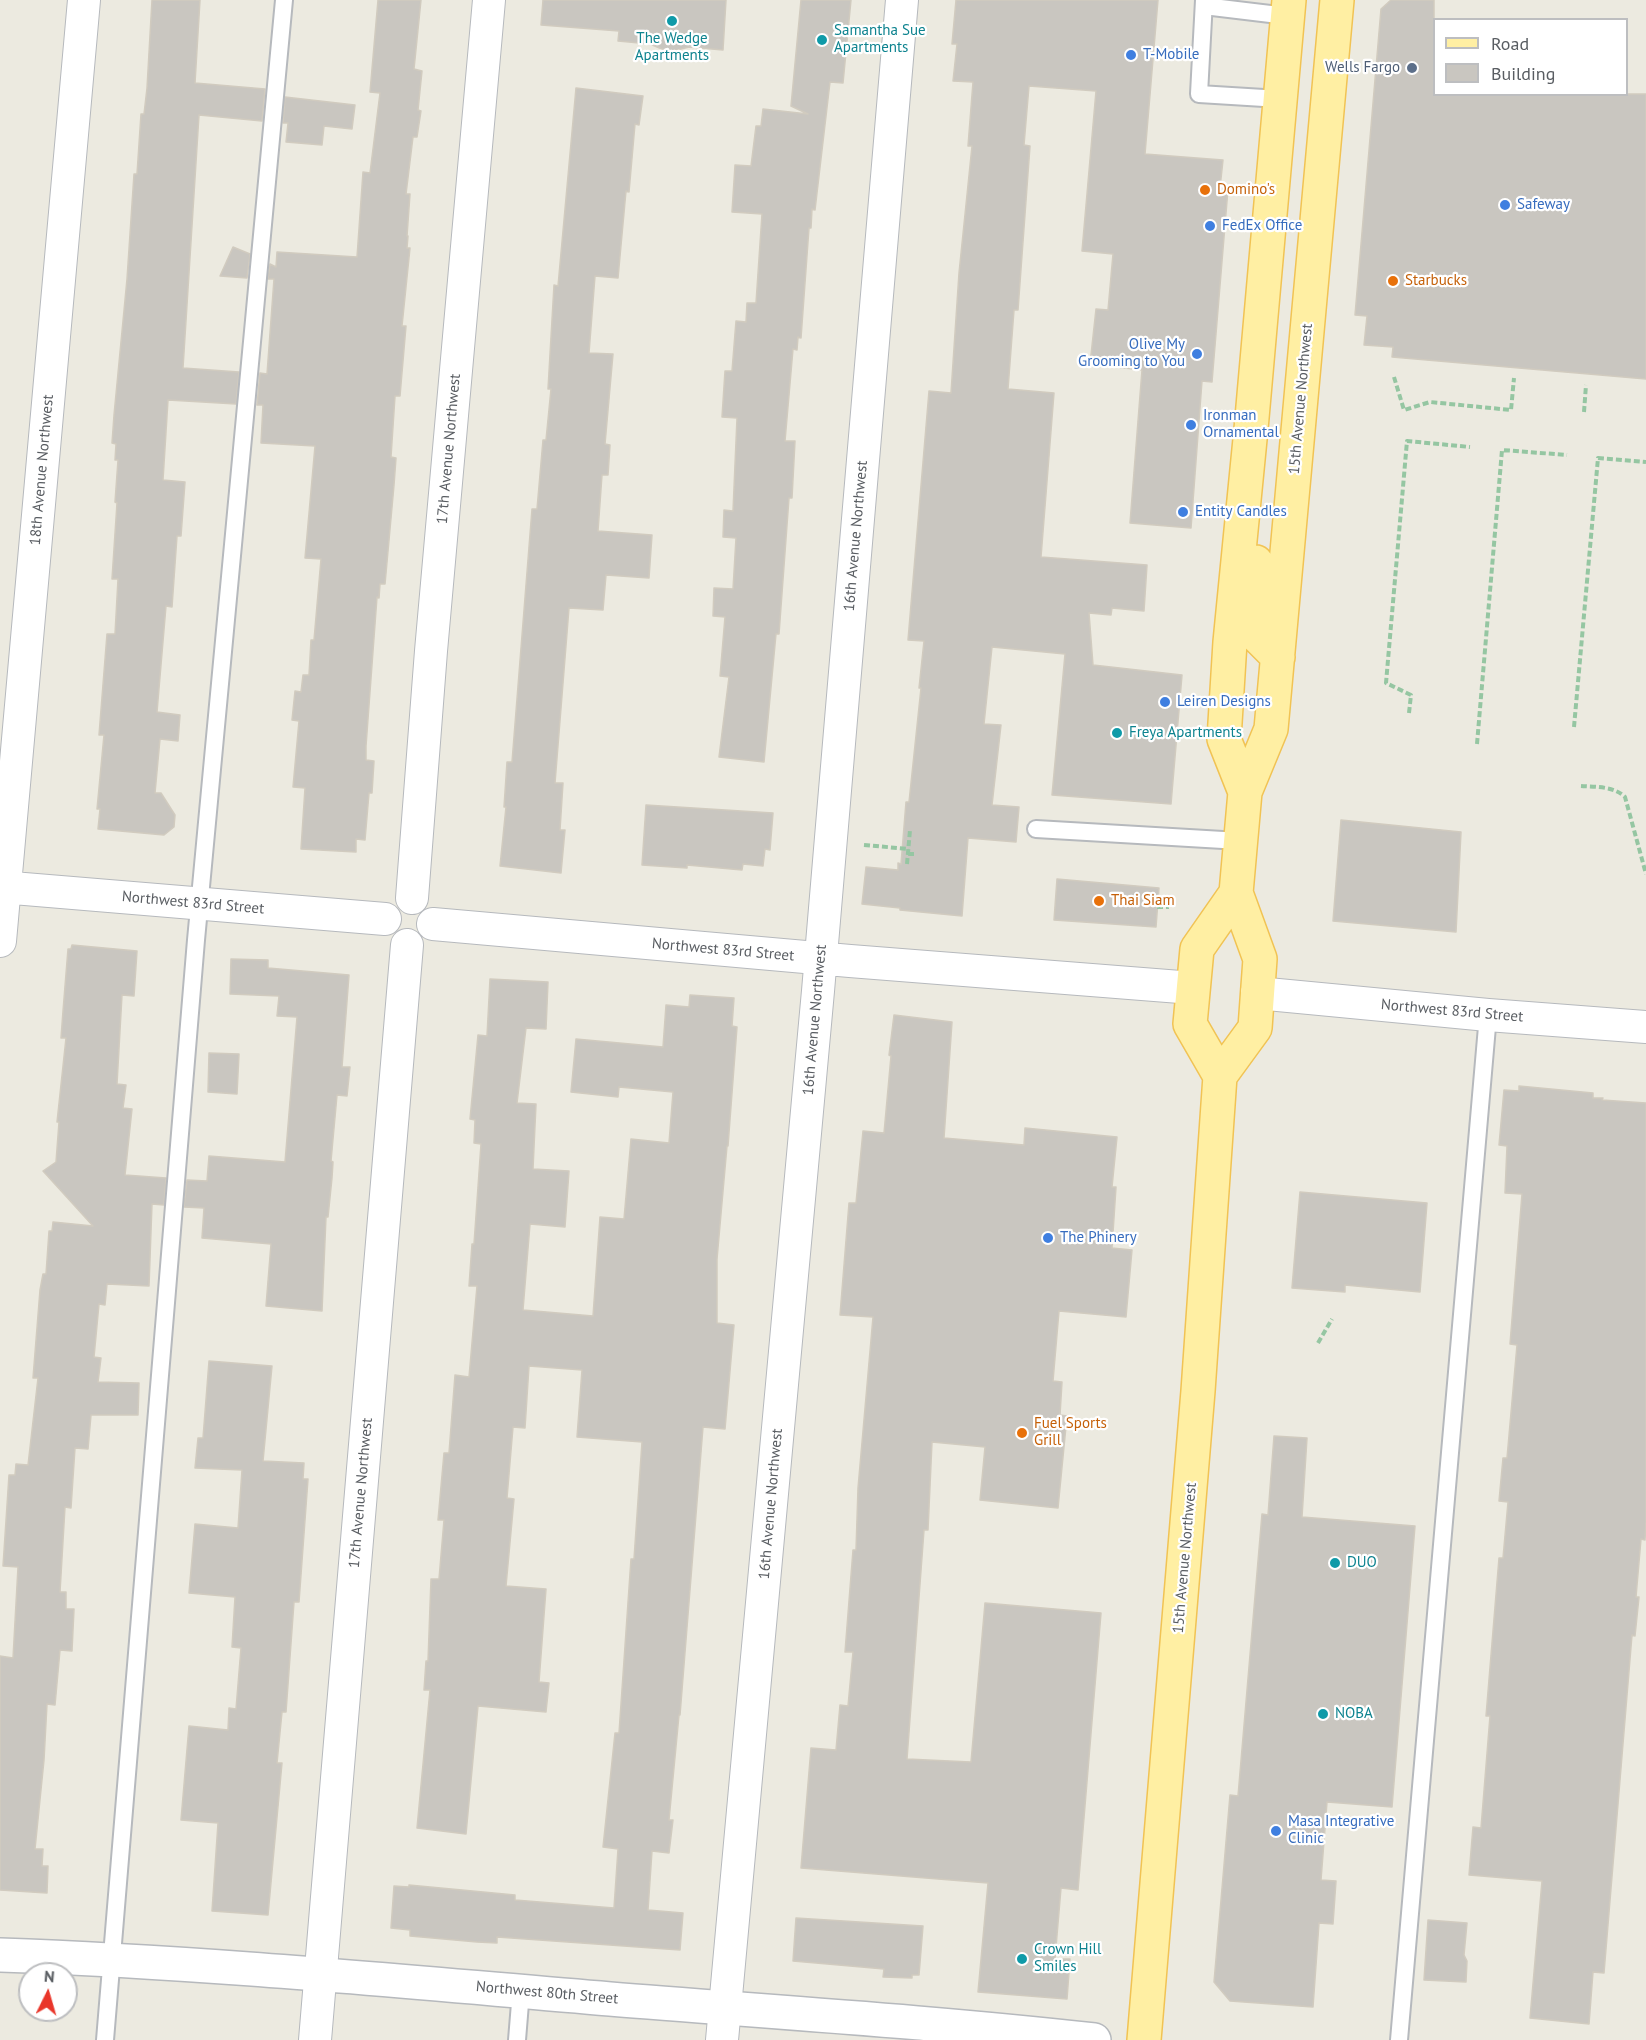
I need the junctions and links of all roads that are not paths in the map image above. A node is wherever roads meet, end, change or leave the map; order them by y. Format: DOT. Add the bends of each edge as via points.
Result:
graph roads {
  1 [pos="84,0"];
  2 [pos="284,0"];
  3 [pos="489,0"];
  4 [pos="902,0"];
  5 [pos="1337,0"];
  6 [pos="1204,3"];
  7 [pos="1288,8"];
  8 [pos="1280,99"];
  9 [pos="1240,548"];
  10 [pos="1278,657"];
  11 [pos="1245,792"];
  12 [pos="1036,829"];
  13 [pos="1240,841"];
  14 [pos="2,887"];
  15 [pos="1236,893"];
  16 [pos="412,898"];
  17 [pos="199,903"];
  18 [pos="385,919"];
  19 [pos="433,924"];
  20 [pos="0,941"];
  21 [pos="407,945"];
  22 [pos="820,958"];
  23 [pos="1193,987"];
  24 [pos="1257,993"];
  25 [pos="1488,1015"];
  26 [pos="1646,1027"];
  27 [pos="1220,1076"];
  28 [pos="0,1955"];
  29 [pos="112,1959"];
  30 [pos="321,1975"];
  31 [pos="521,1991"];
  32 [pos="723,2024"];
  33 [pos="928,2032"];
  34 [pos="105,2040"];
  35 [pos="315,2040"];
  36 [pos="517,2040"];
  37 [pos="1094,2040"];
  38 [pos="1144,2040"];
  39 [pos="1399,2040"];
  1 -- 14 [label="street, 18th Avenue Northwest"];
  2 -- 17 [label="lane"];
  3 -- 16 [label="street, 17th Avenue Northwest"];
  4 -- 22 [label="street, 16th Avenue Northwest"];
  5 -- 10 [label="main road, 15th Avenue Northwest"];
  6 -- 7 [label="lane"];
  6 -- 8 [label="lane" via="1198,94"];
  7 -- 8 [label="main road, 15th Avenue Northwest"];
  8 -- 9 [label="main road, 15th Avenue Northwest"];
  9 -- 10 [label="main road" via="1256,558 1257,636"];
  9 -- 11 [label="main road, 15th Avenue Northwest" via="1224,739"];
  10 -- 11 [label="main road, 15th Avenue Northwest" via="1271,729"];
  11 -- 13 [label="main road, 15th Avenue Northwest"];
  12 -- 13 [label="lane"];
  13 -- 15 [label="main road, 15th Avenue Northwest"];
  14 -- 17 [label="street, Northwest 83rd Street"];
  14 -- 20 [label="street, 18th Avenue Northwest"];
  15 -- 23 [label="main road" via="1197,949"];
  15 -- 24 [label="main road, 15th Avenue Northwest" via="1260,959"];
  16 -- 18 [label="street" via="394,903"];
  16 -- 19 [label="street" via="429,907"];
  17 -- 18 [label="street, Northwest 83rd Street"];
  17 -- 29 [label="lane"];
  18 -- 21 [label="street" via="392,939"];
  19 -- 21 [label="street" via="422,942"];
  19 -- 22 [label="street, Northwest 83rd Street"];
  21 -- 30 [label="street, 17th Avenue Northwest"];
  22 -- 23 [label="street, Northwest 83rd Street"];
  22 -- 32 [label="street, 16th Avenue Northwest"];
  23 -- 27 [label="main road" via="1190,1024"];
  24 -- 25 [label="street, Northwest 83rd Street"];
  24 -- 27 [label="main road, 15th Avenue Northwest" via="1255,1028"];
  25 -- 26 [label="street, Northwest 83rd Street"];
  25 -- 39 [label="lane"];
  27 -- 38 [label="main road, 15th Avenue Northwest" via="1196,1426"];
  28 -- 29 [label="street, Northwest 80th Street"];
  29 -- 30 [label="street, Northwest 80th Street"];
  29 -- 34 [label="lane"];
  30 -- 31 [label="street, Northwest 80th Street"];
  30 -- 35 [label="street, 17th Avenue Northwest"];
  31 -- 32 [label="street, Northwest 80th Street"];
  31 -- 36 [label="lane"];
  32 -- 33 [label="street, Northwest 80th Street"];
  33 -- 37 [label="street, Northwest 80th Street"];
}
